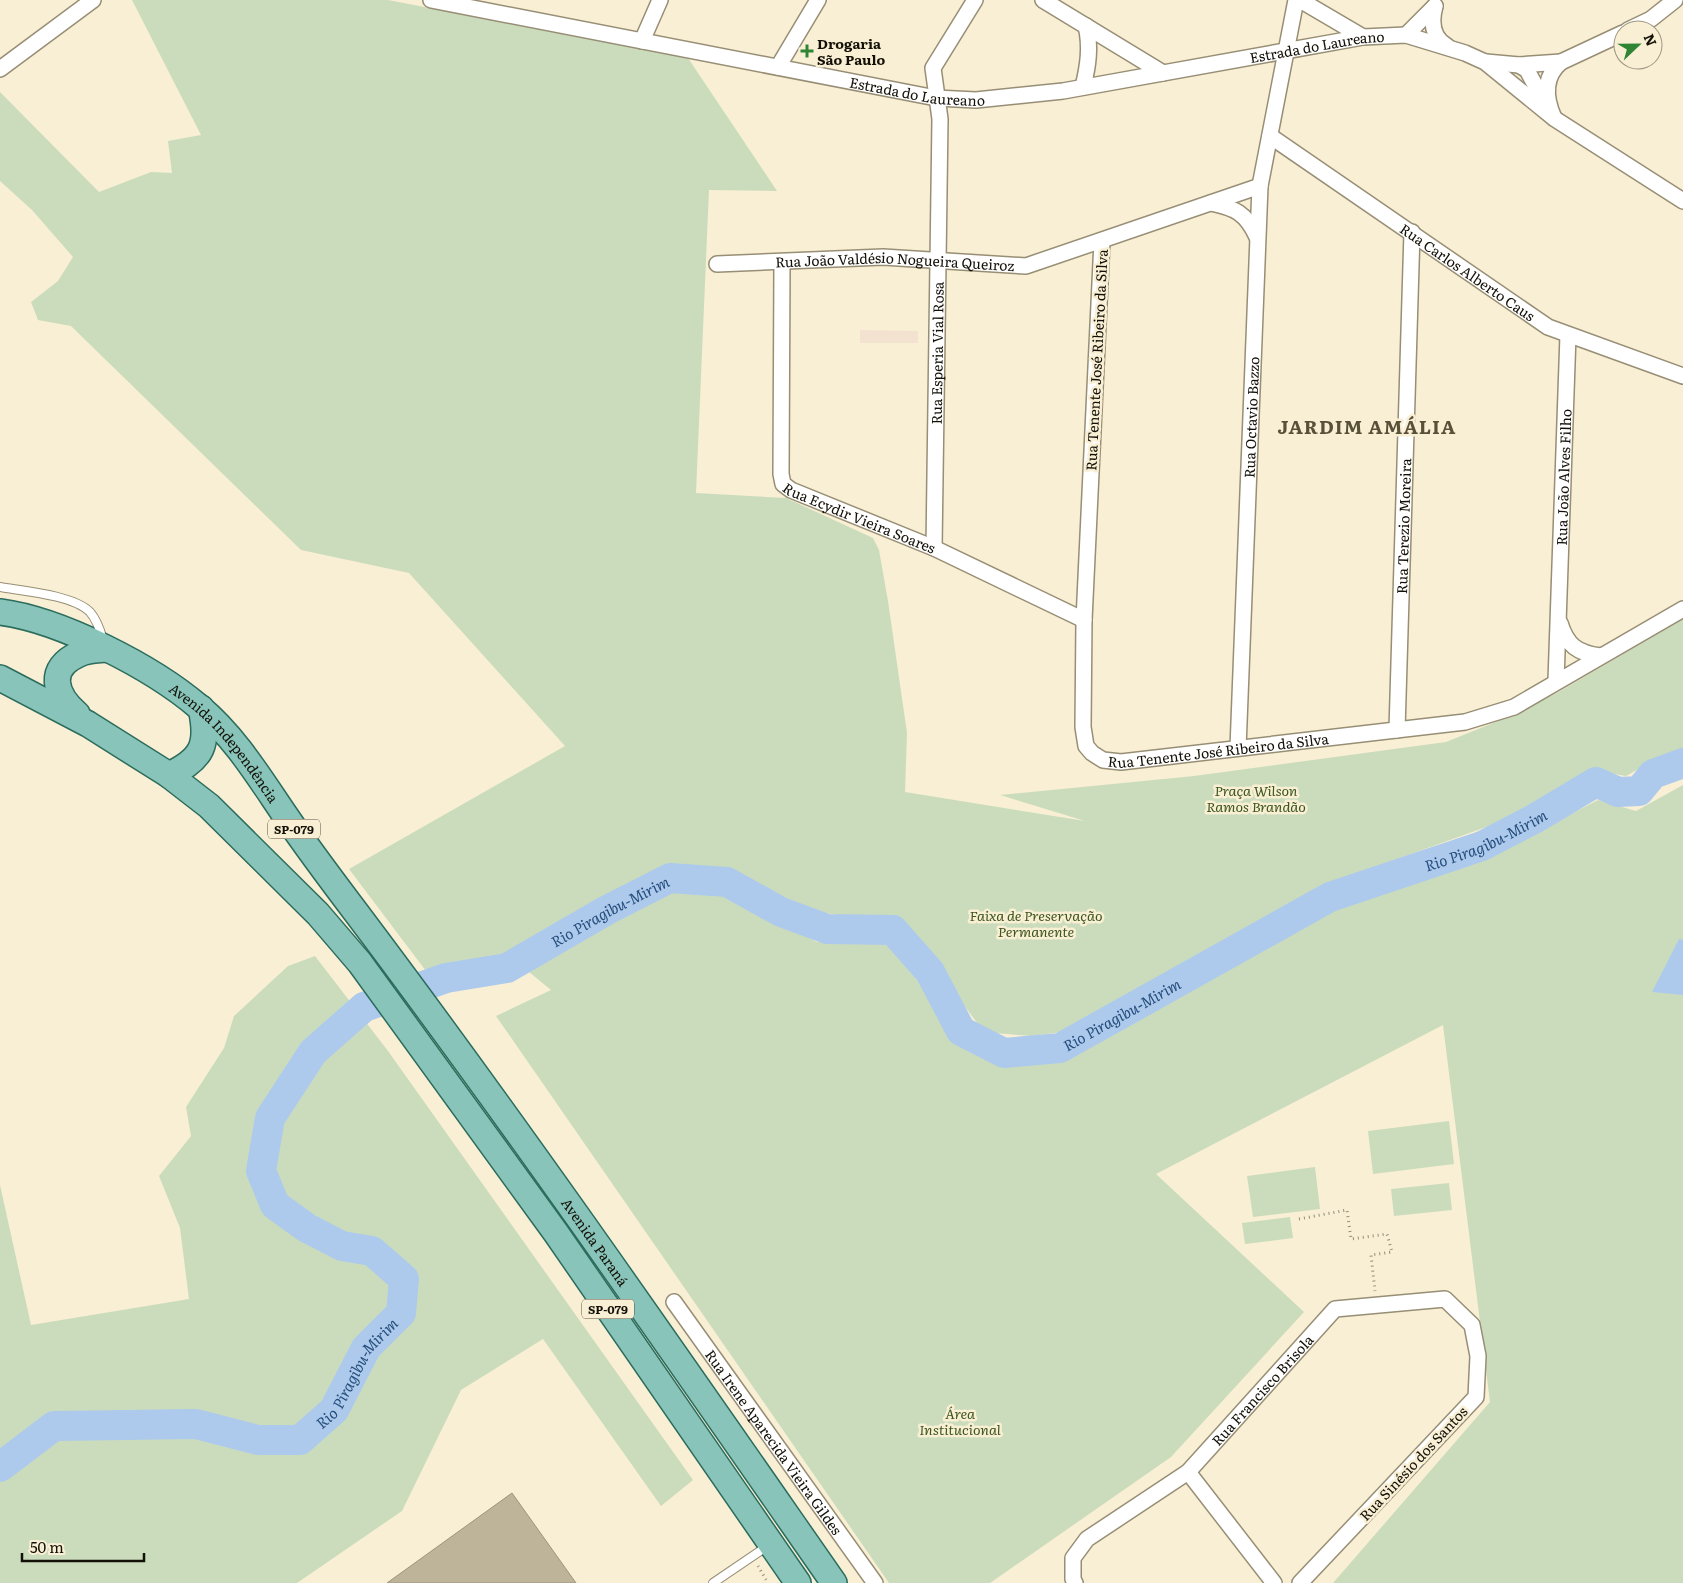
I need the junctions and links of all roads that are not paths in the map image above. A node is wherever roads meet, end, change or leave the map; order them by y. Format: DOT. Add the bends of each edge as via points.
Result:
graph roads {
  1 [pos="93,0"];
  2 [pos="432,0"];
  3 [pos="660,0"];
  4 [pos="818,0"];
  5 [pos="974,0"];
  6 [pos="1043,0"];
  7 [pos="1296,0"];
  8 [pos="1300,0"];
  9 [pos="1675,0"];
  10 [pos="1438,3"];
  11 [pos="1649,20"];
  12 [pos="1086,26"];
  13 [pos="1406,35"];
  14 [pos="1362,37"];
  15 [pos="1613,37"];
  16 [pos="642,41"];
  17 [pos="1451,48"];
  18 [pos="1285,52"];
  19 [pos="1252,58"];
  20 [pos="1485,62"];
  21 [pos="1561,62"];
  22 [pos="1519,64"];
  23 [pos="778,67"];
  24 [pos="0,69"];
  25 [pos="1163,73"];
  26 [pos="1083,87"];
  27 [pos="1278,88"];
  28 [pos="936,98"];
  29 [pos="1555,119"];
  30 [pos="1270,136"];
  31 [pos="1260,186"];
  32 [pos="1683,201"];
  33 [pos="1211,203"];
  34 [pos="1412,232"];
  35 [pos="1258,238"];
  36 [pos="1102,241"];
  37 [pos="938,260"];
  38 [pos="782,263"];
  39 [pos="718,264"];
  40 [pos="1568,335"];
  41 [pos="1683,376"];
  42 [pos="934,548"];
  43 [pos="0,587"];
  44 [pos="1683,609"];
  45 [pos="0,612"];
  46 [pos="1558,619"];
  47 [pos="1084,620"];
  48 [pos="106,649"];
  49 [pos="1600,656"];
  50 [pos="0,678"];
  51 [pos="1556,681"];
  52 [pos="201,708"];
  53 [pos="88,724"];
  54 [pos="1396,730"];
  55 [pos="1238,748"];
  56 [pos="169,775"];
  57 [pos="386,952"];
  58 [pos="674,1302"];
  59 [pos="1472,1325"];
  60 [pos="1188,1472"];
  61 [pos="770,1544"];
  62 [pos="713,1583"];
  63 [pos="798,1583"];
  64 [pos="834,1583"];
  65 [pos="875,1583"];
  66 [pos="1075,1583"];
  67 [pos="1274,1583"];
  68 [pos="1300,1583"];
  1 -- 24 [label="street"];
  2 -- 16 [label="street, Estrada do Laureano"];
  3 -- 16 [label="street"];
  4 -- 23 [label="street"];
  5 -- 28 [label="street, Rua Esperia Vial Rosa" via="934,68"];
  6 -- 12 [label="street"];
  7 -- 18 [label="street, Rua Octavio Bazzo"];
  8 -- 14 [label="street"];
  9 -- 11 [label="street"];
  10 -- 13 [label="street"];
  10 -- 17 [label="street" via="1431,19 1442,43"];
  12 -- 25 [label="street"];
  12 -- 26 [label="street" via="1089,65"];
  13 -- 14 [label="street, Estrada do Laureano"];
  13 -- 17 [label="street, Estrada do Laureano"];
  14 -- 18 [label="street, Estrada do Laureano"];
  15 -- 21 [label="street"];
  16 -- 23 [label="street, Estrada do Laureano"];
  17 -- 20 [label="street, Estrada do Laureano"];
  18 -- 19 [label="street, Estrada do Laureano"];
  18 -- 27 [label="street, Rua Octavio Bazzo"];
  19 -- 25 [label="street, Estrada do Laureano"];
  19 -- 27 [label="street" via="1264,62"];
  20 -- 22 [label="street"];
  20 -- 29 [label="street"];
  21 -- 22 [label="street"];
  21 -- 29 [label="street" via="1553,69 1548,82 1547,98"];
  22 -- 29 [label="street" via="1534,81"];
  23 -- 28 [label="street, Estrada do Laureano"];
  25 -- 26 [label="street, Estrada do Laureano"];
  26 -- 28 [label="street, Estrada do Laureano" via="976,100"];
  27 -- 30 [label="street, Rua Octavio Bazzo"];
  28 -- 37 [label="street, Rua Esperia Vial Rosa" via="940,119"];
  29 -- 32 [label="street"];
  30 -- 31 [label="street, Rua Octavio Bazzo"];
  30 -- 34 [label="street, Rua Carlos Alberto Caus"];
  31 -- 33 [label="street, Rua João Valdésio Nogueira Queiroz"];
  31 -- 35 [label="street, Rua Octavio Bazzo"];
  33 -- 35 [label="street" via="1244,216"];
  33 -- 36 [label="street, Rua João Valdésio Nogueira Queiroz"];
  34 -- 40 [label="street, Rua Carlos Alberto Caus" via="1548,327"];
  34 -- 54 [label="street, Rua Terezio Moreira"];
  35 -- 55 [label="street, Rua Octavio Bazzo"];
  36 -- 37 [label="street, Rua João Valdésio Nogueira Queiroz" via="1026,266"];
  36 -- 47 [label="street, Rua Tenente José Ribeiro da Silva"];
  37 -- 38 [label="street, Rua João Valdésio Nogueira Queiroz" via="883,257"];
  37 -- 42 [label="street, Rua Esperia Vial Rosa"];
  38 -- 39 [label="street, Rua João Valdésio Nogueira Queiroz"];
  38 -- 42 [label="street, Rua Ecydir Vieira Soares" via="782,484"];
  40 -- 41 [label="street, Rua Carlos Alberto Caus"];
  40 -- 46 [label="street, Rua João Alves Filho"];
  42 -- 47 [label="street, Rua Ecydir Vieira Soares"];
  43 -- 48 [label="lane" via="55,597 89,611 99,625"];
  44 -- 49 [label="street, Rua Tenente José Ribeiro da Silva"];
  45 -- 48 [label="main road, Avenida Independência / SP-079" via="25,617"];
  46 -- 49 [label="street, Rua João Alves Filho" via="1570,644 1583,654"];
  46 -- 51 [label="street, Rua João Alves Filho"];
  47 -- 55 [label="street, Rua Tenente José Ribeiro da Silva" via="1082,727 1086,746 1092,753 1103,760 1121,762"];
  48 -- 52 [label="main road, Avenida Independência / SP-079" via="145,670"];
  48 -- 53 [label="main road" via="81,653 67,660 57,675 58,691 65,704"];
  49 -- 51 [label="street, Rua Tenente José Ribeiro da Silva"];
  50 -- 53 [label="main road, SP-079"];
  51 -- 54 [label="street, Rua Tenente José Ribeiro da Silva" via="1514,706 1466,722"];
  52 -- 56 [label="main road" via="206,730 201,749 191,762"];
  52 -- 57 [label="main road, Avenida Independência / SP-079" via="255,769 314,857"];
  53 -- 56 [label="main road, SP-079"];
  54 -- 55 [label="street, Rua Tenente José Ribeiro da Silva"];
  56 -- 61 [label="main road, Avenida Paraná / SP-079" via="209,806 318,914 360,963 556,1233"];
  57 -- 64 [label="main road, Avenida Paraná / SP-079"];
  58 -- 65 [label="street, Rua Irene Aparecida Vieira Gildes"];
  59 -- 60 [label="street, Rua Francisco Brisola" via="1445,1299 1336,1309"];
  59 -- 68 [label="street, Rua Sinésio dos Santos" via="1478,1356 1476,1397"];
  60 -- 66 [label="street, Rua Francisco Brisola" via="1087,1539 1073,1558"];
  60 -- 67 [label="street"];
  61 -- 62 [label="lane"];
  61 -- 63 [label="main road, Avenida Paraná / SP-079"];
}
